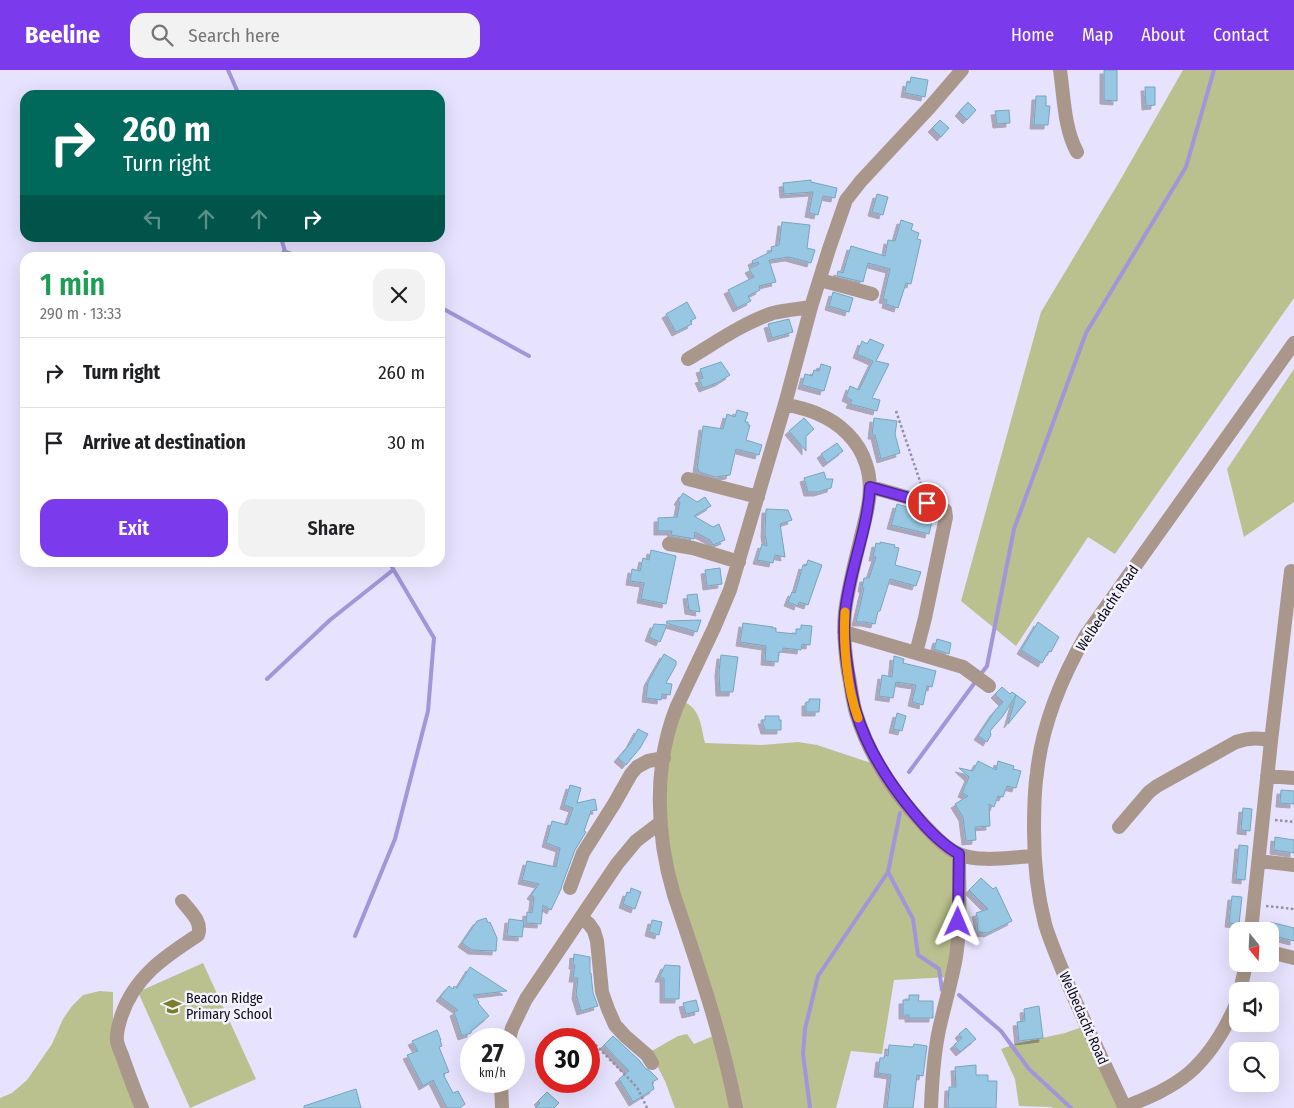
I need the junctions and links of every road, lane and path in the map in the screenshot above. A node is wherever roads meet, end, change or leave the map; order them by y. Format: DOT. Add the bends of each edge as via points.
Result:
graph roads {
  1 [pos="962,70"];
  2 [pos="1060,70"];
  3 [pos="1077,152"];
  4 [pos="820,280"];
  5 [pos="872,294"];
  6 [pos="811,307"];
  7 [pos="1294,343"];
  8 [pos="688,359"];
  9 [pos="785,404"];
  10 [pos="896,411"];
  11 [pos="688,479"];
  12 [pos="870,487"];
  13 [pos="758,497"];
  14 [pos="927,503"];
  15 [pos="669,544"];
  16 [pos="739,562"];
  17 [pos="1291,571"];
  18 [pos="844,632"];
  19 [pos="916,653"];
  20 [pos="981,680"];
  21 [pos="1271,741"];
  22 [pos="664,758"];
  23 [pos="1267,776"];
  24 [pos="1294,778"];
  25 [pos="1263,818"];
  26 [pos="661,822"];
  27 [pos="1294,822"];
  28 [pos="1119,827"];
  29 [pos="959,854"];
  30 [pos="1034,856"];
  31 [pos="1259,861"];
  32 [pos="1294,865"];
  33 [pos="570,888"];
  34 [pos="182,901"];
  35 [pos="1254,904"];
  36 [pos="1294,909"];
  37 [pos="581,917"];
  38 [pos="1252,922"];
  39 [pos="1279,954"];
  40 [pos="1294,958"];
  41 [pos="1229,1019"];
  42 [pos="512,1028"];
  43 [pos="600,1049"];
  44 [pos="652,1063"];
  45 [pos="501,1093"];
  46 [pos="1125,1107"];
  47 [pos="142,1108"];
  48 [pos="502,1108"];
  49 [pos="647,1108"];
  50 [pos="736,1108"];
  51 [pos="931,1108"];
  1 -- 4 [label="street" via="846,200"];
  2 -- 3 [label="street" via="1072,142"];
  4 -- 5 [label="street"];
  4 -- 6 [label="street"];
  6 -- 8 [label="street" via="762,317"];
  6 -- 9 [label="street"];
  7 -- 30 [label="street, Welbedacht Road" via="1113,596 1073,658 1054,703 1036,773"];
  9 -- 12 [label="street" via="818,414 844,430 864,457"];
  9 -- 13 [label="street"];
  10 -- 14 [label="path"];
  11 -- 13 [label="street"];
  12 -- 14 [label="street"];
  12 -- 18 [label="street" via="848,590"];
  13 -- 16 [label="street"];
  14 -- 19 [label="street" via="943,508 946,517"];
  15 -- 16 [label="street"];
  16 -- 22 [label="street" via="721,612 672,717"];
  17 -- 21 [label="street"];
  18 -- 19 [label="street"];
  18 -- 29 [label="street" via="856,711 880,767 918,818 942,843"];
  19 -- 20 [label="street" via="963,667"];
  21 -- 23 [label="street"];
  21 -- 28 [label="street" via="1263,738 1236,742 1157,786"];
  22 -- 26 [label="street"];
  22 -- 33 [label="street" via="648,761 631,774 583,853"];
  23 -- 24 [label="street"];
  23 -- 25 [label="street"];
  25 -- 27 [label="path"];
  25 -- 31 [label="street"];
  26 -- 37 [label="street" via="627,851"];
  26 -- 50 [label="street" via="668,876 720,1038"];
  29 -- 30 [label="street" via="982,858"];
  29 -- 51 [label="street" via="958,935 954,971 937,1041"];
  30 -- 46 [label="street, Welbedacht Road" via="1038,893 1052,947"];
  31 -- 32 [label="street"];
  31 -- 35 [label="street"];
  34 -- 47 [label="street" via="199,924 200,932 148,972 133,991 118,1026 116,1040"];
  35 -- 36 [label="path"];
  35 -- 38 [label="street"];
  37 -- 42 [label="street" via="526,999"];
  37 -- 44 [label="street" via="594,931 602,992 615,1025"];
  39 -- 40 [label="street"];
  41 -- 46 [label="street" via="1212,1048 1190,1073 1163,1090"];
  43 -- 49 [label="path" via="638,1089"];
  45 -- 48 [label="street"];
}
